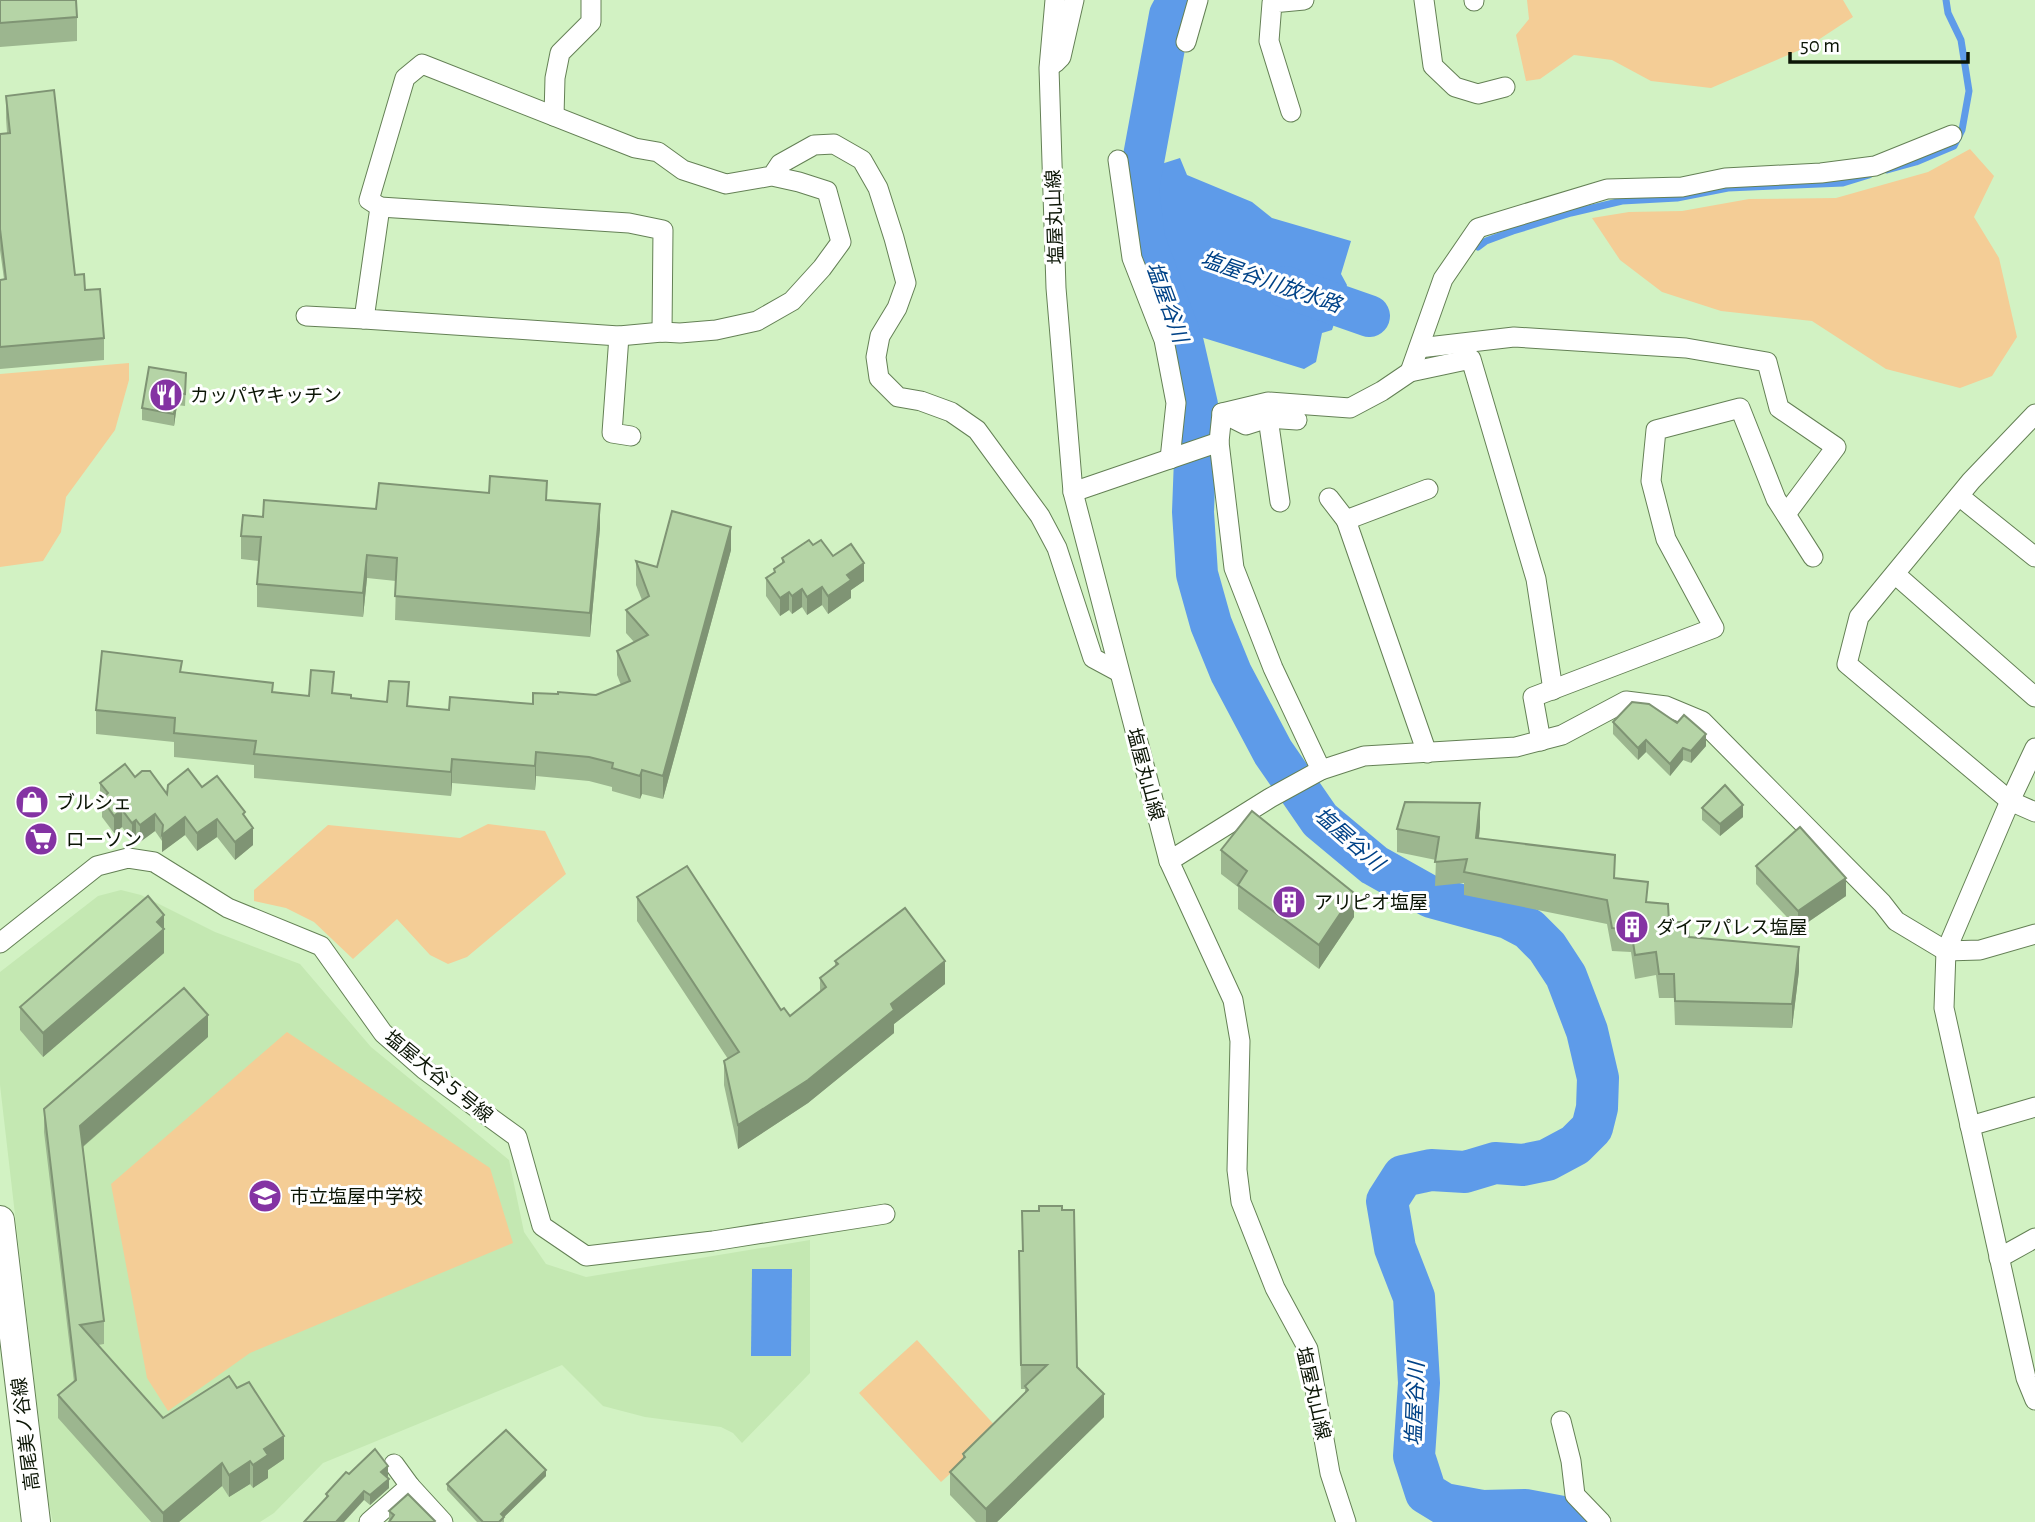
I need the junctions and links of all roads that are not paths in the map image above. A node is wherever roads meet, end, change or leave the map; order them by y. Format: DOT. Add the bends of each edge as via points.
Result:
graph roads {
  1 [pos="591,0"];
  2 [pos="1055,0"];
  3 [pos="1074,0"];
  4 [pos="1198,0"];
  5 [pos="1304,0"];
  6 [pos="1424,0"];
  7 [pos="1186,42"];
  8 [pos="1049,68"];
  9 [pos="1505,87"];
  10 [pos="1292,112"];
  11 [pos="555,116"];
  12 [pos="1952,135"];
  13 [pos="1118,160"];
  14 [pos="772,176"];
  15 [pos="380,207"];
  16 [pos="306,316"];
  17 [pos="364,319"];
  18 [pos="662,331"];
  19 [pos="619,336"];
  20 [pos="1419,348"];
  21 [pos="1410,372"];
  22 [pos="1222,413"];
  23 [pos="2034,416"];
  24 [pos="1268,418"];
  25 [pos="1297,420"];
  26 [pos="632,436"];
  27 [pos="1210,445"];
  28 [pos="1170,459"];
  29 [pos="1427,489"];
  30 [pos="1073,492"];
  31 [pos="1959,496"];
  32 [pos="1329,498"];
  33 [pos="1280,502"];
  34 [pos="1786,514"];
  35 [pos="1346,520"];
  36 [pos="1813,557"];
  37 [pos="2035,557"];
  38 [pos="1895,574"];
  39 [pos="1119,672"];
  40 [pos="1553,690"];
  41 [pos="2035,697"];
  42 [pos="1541,741"];
  43 [pos="2035,748"];
  44 [pos="1427,753"];
  45 [pos="1321,770"];
  46 [pos="2010,801"];
  47 [pos="2035,812"];
  48 [pos="1169,861"];
  49 [pos="2035,934"];
  50 [pos="0,943"];
  51 [pos="1946,951"];
  52 [pos="2035,1107"];
  53 [pos="1970,1126"];
  54 [pos="885,1214"];
  55 [pos="0,1220"];
  56 [pos="2035,1238"];
  57 [pos="1999,1258"];
  58 [pos="2035,1400"];
  59 [pos="1561,1421"];
  60 [pos="394,1464"];
  61 [pos="410,1486"];
  62 [pos="36,1522"];
  63 [pos="369,1522"];
  64 [pos="443,1522"];
  65 [pos="1346,1522"];
  66 [pos="1601,1522"];
  1 -- 11 [label="street" via="591,23 560,53"];
  2 -- 8 [label="street, 塩屋丸山線"];
  3 -- 8 [label="street" via="1061,57"];
  4 -- 7 [label="street"];
  5 -- 10 [label="street" via="1272,3 1269,41"];
  6 -- 9 [label="street" via="1433,66 1455,87 1478,94"];
  8 -- 30 [label="street, 塩屋丸山線" via="1056,288"];
  11 -- 14 [label="street" via="635,148 658,152 683,170 726,184"];
  11 -- 15 [label="street" via="422,64 405,78 369,200"];
  12 -- 20 [label="street" via="1875,166 1725,177 1682,187 1607,189 1478,228 1443,279"];
  13 -- 28 [label="street" via="1132,258 1164,340 1176,403"];
  14 -- 18 [label="street" via="827,191 841,242 792,301 757,321 716,330"];
  14 -- 39 [label="street" via="780,164 814,145 834,144 862,160 878,188 906,283 880,336 878,378 898,397 951,412 977,430 1040,516 1057,548 1093,658"];
  15 -- 17 [label="street"];
  15 -- 18 [label="street" via="629,223 663,230"];
  16 -- 17 [label="street"];
  17 -- 19 [label="street"];
  18 -- 19 [label="street"];
  19 -- 26 [label="street" via="612,433"];
  20 -- 21 [label="street"];
  20 -- 34 [label="street" via="1514,337 1686,348 1767,362 1779,408 1836,447"];
  21 -- 22 [label="street" via="1350,408 1268,402"];
  21 -- 40 [label="street" via="1471,359 1535,579"];
  22 -- 24 [label="street" via="1247,425"];
  22 -- 27 [label="street"];
  23 -- 31 [label="street"];
  24 -- 25 [label="street"];
  24 -- 33 [label="street"];
  27 -- 28 [label="street"];
  27 -- 45 [label="street" via="1234,568 1273,668"];
  28 -- 30 [label="street"];
  29 -- 35 [label="street"];
  30 -- 39 [label="street, 塩屋丸山線"];
  31 -- 37 [label="street"];
  31 -- 38 [label="street"];
  32 -- 35 [label="street"];
  34 -- 36 [label="street"];
  34 -- 40 [label="street" via="1740,408 1657,429 1651,481 1666,538 1714,628"];
  35 -- 44 [label="street"];
  38 -- 41 [label="street"];
  38 -- 46 [label="street" via="1859,617 1846,664"];
  39 -- 48 [label="street, 塩屋丸山線"];
  40 -- 42 [label="street" via="1533,697"];
  42 -- 44 [label="street"];
  42 -- 51 [label="street" via="1562,735 1626,701 1666,706 1702,721 1896,921"];
  43 -- 46 [label="street"];
  44 -- 45 [label="street" via="1364,756"];
  45 -- 48 [label="street"];
  46 -- 47 [label="street"];
  46 -- 51 [label="street"];
  48 -- 65 [label="street, 塩屋丸山線" via="1233,1000 1240,1041 1237,1170 1241,1202 1275,1288 1308,1349 1331,1473"];
  49 -- 51 [label="street" via="1980,950"];
  50 -- 54 [label="street, 塩屋大谷５号線" via="97,866 128,858 154,862 228,908 321,946 383,1033 517,1137 542,1226 586,1256"];
  51 -- 53 [label="street" via="1944,1008"];
  52 -- 53 [label="street"];
  53 -- 57 [label="street"];
  55 -- 62 [label="street, 高尾美ノ谷線"];
  56 -- 57 [label="street"];
  57 -- 58 [label="street"];
  59 -- 66 [label="street" via="1575,1495"];
  60 -- 61 [label="street"];
  61 -- 63 [label="street"];
  61 -- 64 [label="street"];
}
